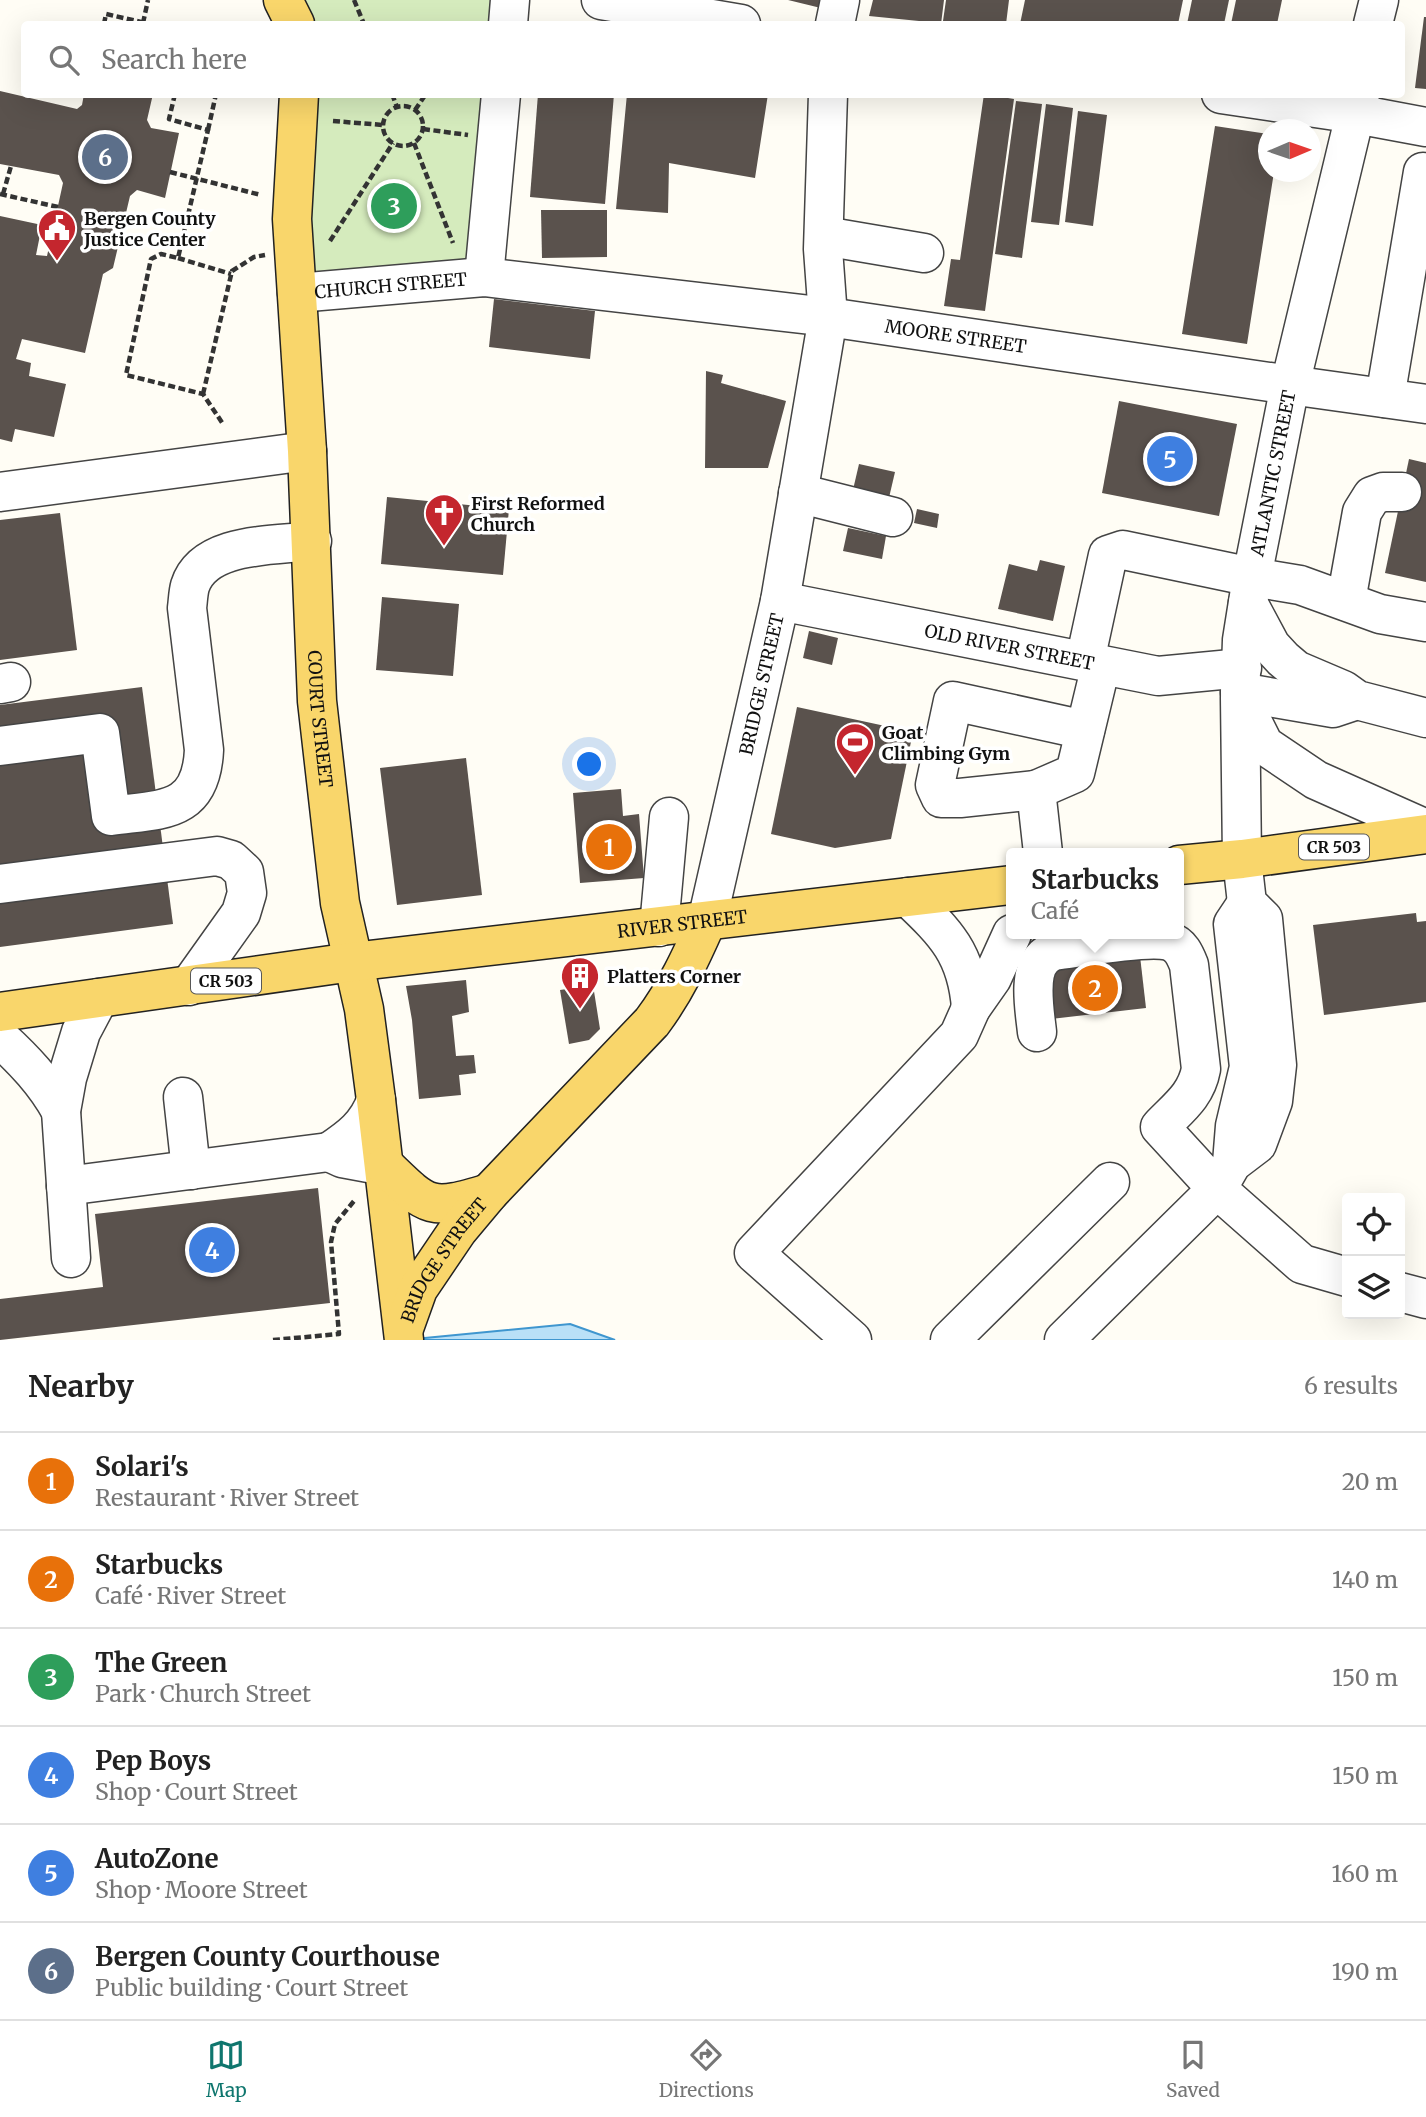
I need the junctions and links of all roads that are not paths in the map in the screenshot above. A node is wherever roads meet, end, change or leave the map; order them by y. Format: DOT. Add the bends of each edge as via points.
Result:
graph roads {
  1 [pos="283,0"];
  2 [pos="305,0"];
  3 [pos="510,0"];
  4 [pos="601,0"];
  5 [pos="840,0"];
  6 [pos="1379,0"];
  7 [pos="294,21"];
  8 [pos="304,21"];
  9 [pos="508,21"];
  10 [pos="724,21"];
  11 [pos="836,21"];
  12 [pos="1375,21"];
  13 [pos="299,98"];
  14 [pos="501,98"];
  15 [pos="828,98"];
  16 [pos="1276,98"];
  17 [pos="1358,104"];
  18 [pos="1426,127"];
  19 [pos="1423,172"];
  20 [pos="824,236"];
  21 [pos="924,253"];
  22 [pos="484,277"];
  23 [pos="297,293"];
  24 [pos="828,317"];
  25 [pos="1290,386"];
  26 [pos="1385,398"];
  27 [pos="1426,404"];
  28 [pos="307,451"];
  29 [pos="0,492"];
  30 [pos="1402,492"];
  31 [pos="798,493"];
  32 [pos="893,517"];
  33 [pos="312,541"];
  34 [pos="1250,590"];
  35 [pos="780,601"];
  36 [pos="1346,601"];
  37 [pos="1426,622"];
  38 [pos="1093,663"];
  39 [pos="1241,686"];
  40 [pos="1357,700"];
  41 [pos="1426,718"];
  42 [pos="1085,730"];
  43 [pos="0,746"];
  44 [pos="1036,790"];
  45 [pos="669,817"];
  46 [pos="1426,832"];
  47 [pos="1042,848"];
  48 [pos="1242,859"];
  49 [pos="1184,865"];
  50 [pos="0,884"];
  51 [pos="1006,886"];
  52 [pos="908,897"];
  53 [pos="707,921"];
  54 [pos="659,927"];
  55 [pos="1010,939"];
  56 [pos="352,962"];
  57 [pos="189,986"];
  58 [pos="99,998"];
  59 [pos="971,1008"];
  60 [pos="0,1012"];
  61 [pos="1037,1032"];
  62 [pos="0,1038"];
  63 [pos="183,1097"];
  64 [pos="376,1100"];
  65 [pos="61,1111"];
  66 [pos="329,1152"];
  67 [pos="385,1166"];
  68 [pos="191,1170"];
  69 [pos="1225,1176"];
  70 [pos="1111,1182"];
  71 [pos="66,1186"];
  72 [pos="489,1193"];
  73 [pos="71,1258"];
  74 [pos="1342,1276"];
  75 [pos="1405,1293"];
  76 [pos="1426,1299"];
  77 [pos="403,1335"];
  78 [pos="852,1340"];
  79 [pos="950,1340"];
  80 [pos="1065,1340"];
  1 -- 7 [label="main road"];
  2 -- 8 [label="main road"];
  3 -- 9 [label="street"];
  4 -- 10 [label="street"];
  5 -- 11 [label="street"];
  6 -- 12 [label="street"];
  13 -- 23 [label="main road, COURT STREET" via="292,219"];
  14 -- 22 [label="street"];
  15 -- 20 [label="street, BRIDGE STREET"];
  16 -- 17 [label="street"];
  17 -- 18 [label="street"];
  17 -- 25 [label="street, ATLANTIC STREET"];
  19 -- 26 [label="street"];
  20 -- 21 [label="street"];
  20 -- 24 [label="street, BRIDGE STREET"];
  22 -- 23 [label="street, CHURCH STREET"];
  22 -- 24 [label="street, MOORE STREET"];
  23 -- 28 [label="main road, COURT STREET"];
  24 -- 25 [label="street, MOORE STREET"];
  24 -- 31 [label="street, BRIDGE STREET"];
  25 -- 26 [label="street, MOORE STREET"];
  25 -- 34 [label="street, ATLANTIC STREET"];
  26 -- 27 [label="street, MOORE STREET"];
  28 -- 29 [label="street"];
  28 -- 33 [label="main road, COURT STREET"];
  30 -- 36 [label="street" via="1372,496 1362,512"];
  31 -- 32 [label="street"];
  31 -- 35 [label="street, BRIDGE STREET"];
  33 -- 43 [label="street" via="216,556 190,586 187,608 204,750 195,788 183,802 111,816 100,733"];
  33 -- 56 [label="main road, COURT STREET" via="317,701 340,903"];
  34 -- 36 [label="street" via="1300,585"];
  34 -- 38 [label="street" via="1123,550 1108,555"];
  34 -- 39 [label="street, ATLANTIC STREET"];
  34 -- 40 [label="street, OLD RIVER STREET" via="1271,646 1283,659"];
  35 -- 38 [label="street, OLD RIVER STREET"];
  35 -- 53 [label="street, BRIDGE STREET"];
  36 -- 37 [label="street" via="1380,614"];
  38 -- 39 [label="street, OLD RIVER STREET"];
  38 -- 42 [label="street"];
  39 -- 40 [label="street, OLD RIVER STREET" via="1332,708"];
  39 -- 46 [label="street" via="1264,745 1316,780"];
  39 -- 48 [label="street, ATLANTIC STREET"];
  40 -- 41 [label="street, OLD RIVER STREET"];
  42 -- 44 [label="street" via="1075,773"];
  42 -- 44 [label="street" via="953,701 935,785 941,798"];
  44 -- 47 [label="street"];
  45 -- 54 [label="street"];
  46 -- 48 [label="main road, CR 503"];
  48 -- 49 [label="main road, CR 503"];
  48 -- 69 [label="street, ATLANTIC STREET" via="1247,903 1233,924 1249,1067"];
  50 -- 57 [label="street" via="217,856 231,860 244,872 247,893 241,913"];
  51 -- 52 [label="main road, RIVER STREET / CR 503"];
  52 -- 53 [label="main road, RIVER STREET / CR 503"];
  52 -- 59 [label="street" via="943,930 960,957"];
  53 -- 54 [label="main road, RIVER STREET / CR 503"];
  53 -- 72 [label="main road, BRIDGE STREET" via="684,973 652,1022"];
  54 -- 56 [label="main road, RIVER STREET / CR 503"];
  55 -- 59 [label="street" via="992,978"];
  56 -- 57 [label="main road, CR 503"];
  56 -- 64 [label="main road, COURT STREET" via="364,1009"];
  57 -- 58 [label="main road, CR 503"];
  58 -- 60 [label="main road, CR 503"];
  58 -- 65 [label="street" via="81,1031"];
  59 -- 78 [label="street" via="959,1035 754,1253"];
  61 -- 69 [label="street" via="1034,981 1044,957 1054,951 1153,939 1171,942 1183,951 1189,965 1201,1069 1192,1094 1160,1128"];
  62 -- 65 [label="street" via="36,1074"];
  63 -- 68 [label="street"];
  64 -- 66 [label="street" via="359,1130"];
  64 -- 67 [label="main road, COURT STREET"];
  65 -- 71 [label="street"];
  66 -- 67 [label="street"];
  66 -- 68 [label="street"];
  67 -- 72 [label="main road, BRIDGE STREET" via="416,1197 434,1204 454,1204"];
  67 -- 77 [label="main road, COURT STREET"];
  68 -- 71 [label="street"];
  69 -- 74 [label="street" via="1302,1264"];
  69 -- 80 [label="street"];
  70 -- 79 [label="street"];
  71 -- 73 [label="street"];
  72 -- 77 [label="main road, BRIDGE STREET" via="436,1259 418,1289"];
  75 -- 76 [label="street"];
}
